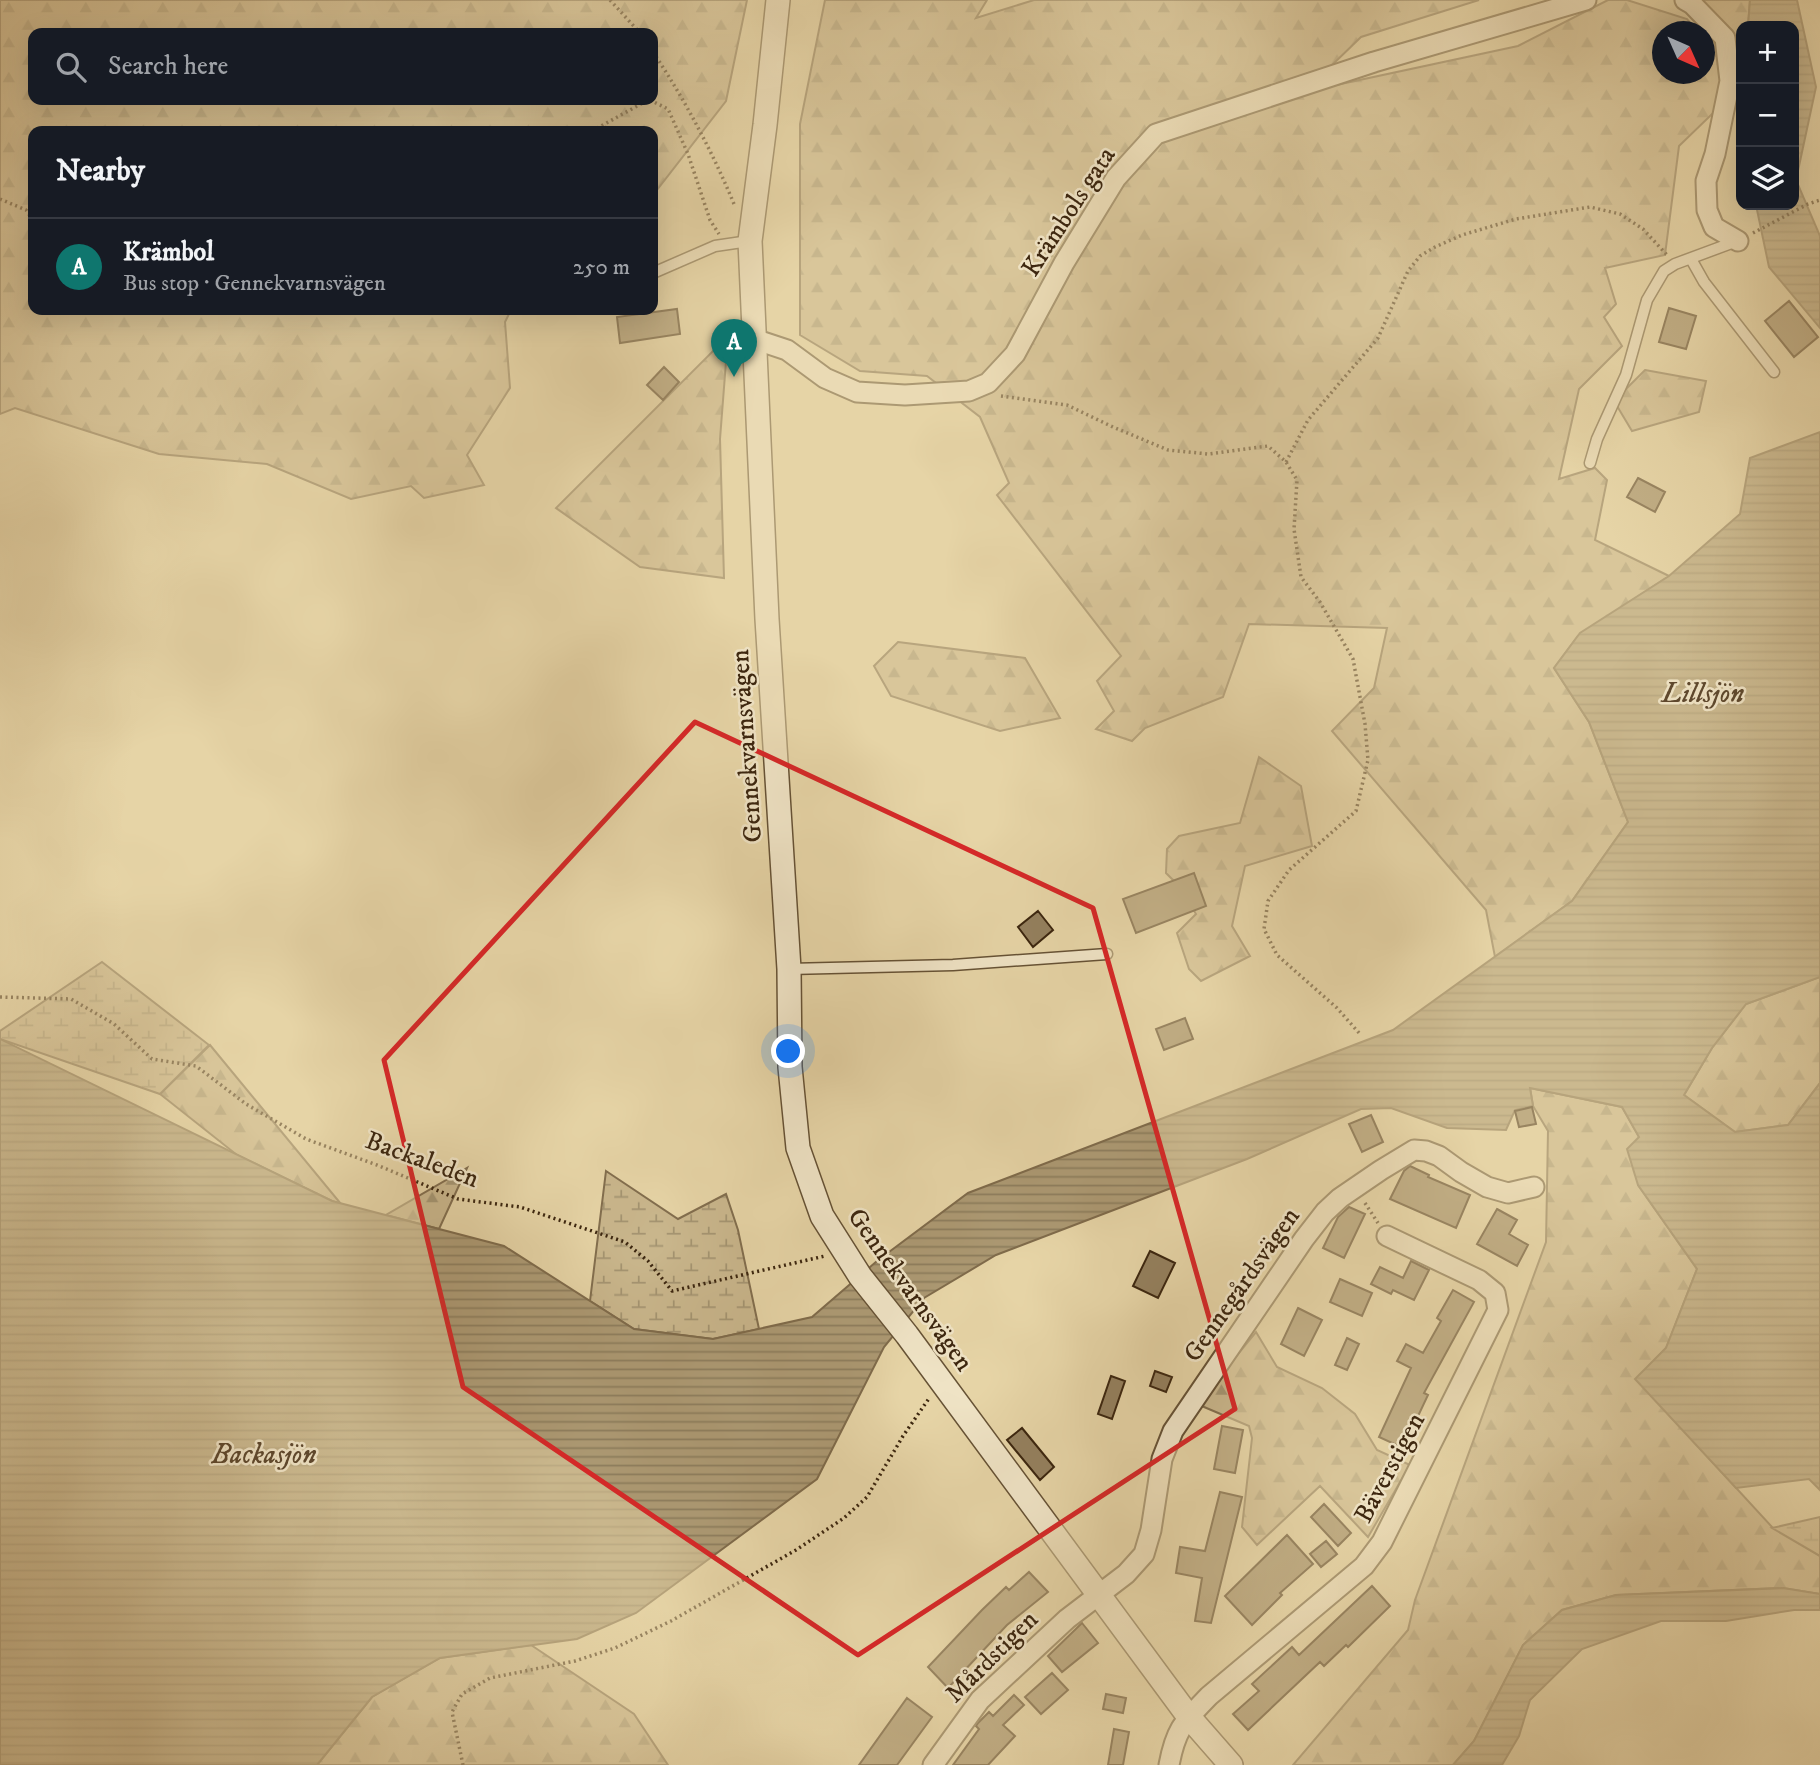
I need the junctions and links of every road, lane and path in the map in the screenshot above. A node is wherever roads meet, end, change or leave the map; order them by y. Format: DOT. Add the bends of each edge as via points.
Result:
graph roads {
  1 [pos="610,0"];
  2 [pos="778,0"];
  3 [pos="1586,0"];
  4 [pos="1685,0"];
  5 [pos="635,28"];
  6 [pos="658,59"];
  7 [pos="658,104"];
  8 [pos="640,105"];
  9 [pos="601,126"];
  10 [pos="0,199"];
  11 [pos="1820,200"];
  12 [pos="734,204"];
  13 [pos="28,213"];
  14 [pos="1760,230"];
  15 [pos="750,241"];
  16 [pos="1738,241"];
  17 [pos="726,245"];
  18 [pos="1691,259"];
  19 [pos="1675,264"];
  20 [pos="658,271"];
  21 [pos="754,339"];
  22 [pos="1774,372"];
  23 [pos="976,387"];
  24 [pos="1286,462"];
  25 [pos="1590,463"];
  26 [pos="1107,954"];
  27 [pos="789,969"];
  28 [pos="0,997"];
  29 [pos="1360,1034"];
  30 [pos="1534,1187"];
  31 [pos="1356,1188"];
  32 [pos="1387,1236"];
  33 [pos="845,1252"];
  34 [pos="940,1381"];
  35 [pos="1099,1596"];
  36 [pos="1189,1717"];
  37 [pos="463,1765"];
  38 [pos="933,1765"];
  39 [pos="1169,1765"];
  40 [pos="1231,1765"];
  1 -- 5 [label="path"];
  2 -- 15 [label="street, Gennekvarnsvägen"];
  3 -- 23 [label="street, Krämbols gata" via="1374,62 1156,134 1116,178 1015,354 988,383"];
  4 -- 16 [label="street" via="1725,38 1730,81 1706,181 1707,210 1714,227"];
  6 -- 12 [label="path" via="714,156"];
  7 -- 17 [label="path" via="668,109 710,220"];
  8 -- 9 [label="path"];
  10 -- 13 [label="path"];
  11 -- 14 [label="path"];
  15 -- 17 [label="lane"];
  15 -- 21 [label="street, Gennekvarnsvägen"];
  16 -- 18 [label="lane"];
  17 -- 20 [label="lane"];
  18 -- 19 [label="lane"];
  18 -- 22 [label="lane"];
  19 -- 24 [label="path" via="1643,229 1620,214 1590,207 1516,219 1435,247 1408,271 1378,338 1308,420"];
  19 -- 25 [label="lane" via="1664,271 1647,300 1626,375"];
  21 -- 23 [label="street, Krämbols gata" via="787,350 825,377 857,392 905,395"];
  21 -- 27 [label="street, Gennekvarnsvägen"];
  23 -- 24 [label="path" via="1001,396 1067,405 1168,450 1208,454 1268,446"];
  24 -- 29 [label="path" via="1297,480 1294,529 1301,578 1320,601 1353,659 1368,760 1356,811 1289,870 1268,901 1264,929 1277,955"];
  26 -- 27 [label="lane" via="953,965"];
  27 -- 33 [label="street, Gennekvarnsvägen" via="790,1067 799,1148 822,1216"];
  28 -- 33 [label="path, Backaleden" via="71,999 114,1024 152,1059 196,1066 246,1104 306,1139 458,1199 520,1208 625,1242 648,1261 671,1291"];
  30 -- 31 [label="street, Gennegårdsvägen" via="1508,1193 1487,1187 1439,1156 1415,1150"];
  31 -- 32 [label="path"];
  31 -- 35 [label="street, Gennegårdsvägen" via="1325,1212 1304,1239 1173,1431 1162,1459 1144,1554"];
  32 -- 36 [label="street, Bäverstigen" via="1479,1280 1495,1293 1498,1310 1400,1508 1364,1566"];
  33 -- 34 [label="street, Gennekvarnsvägen"];
  34 -- 35 [label="street, Gennekvarnsvägen"];
  34 -- 37 [label="path" via="867,1497 796,1550 615,1648 490,1678 462,1694 452,1712"];
  35 -- 36 [label="street, Gennekvarnsvägen"];
  35 -- 38 [label="street, Mårdstigen" via="1067,1619 980,1700"];
  36 -- 39 [label="street, Bäverstigen" via="1175,1737"];
  36 -- 40 [label="street, Gennekvarnsvägen"];
}
